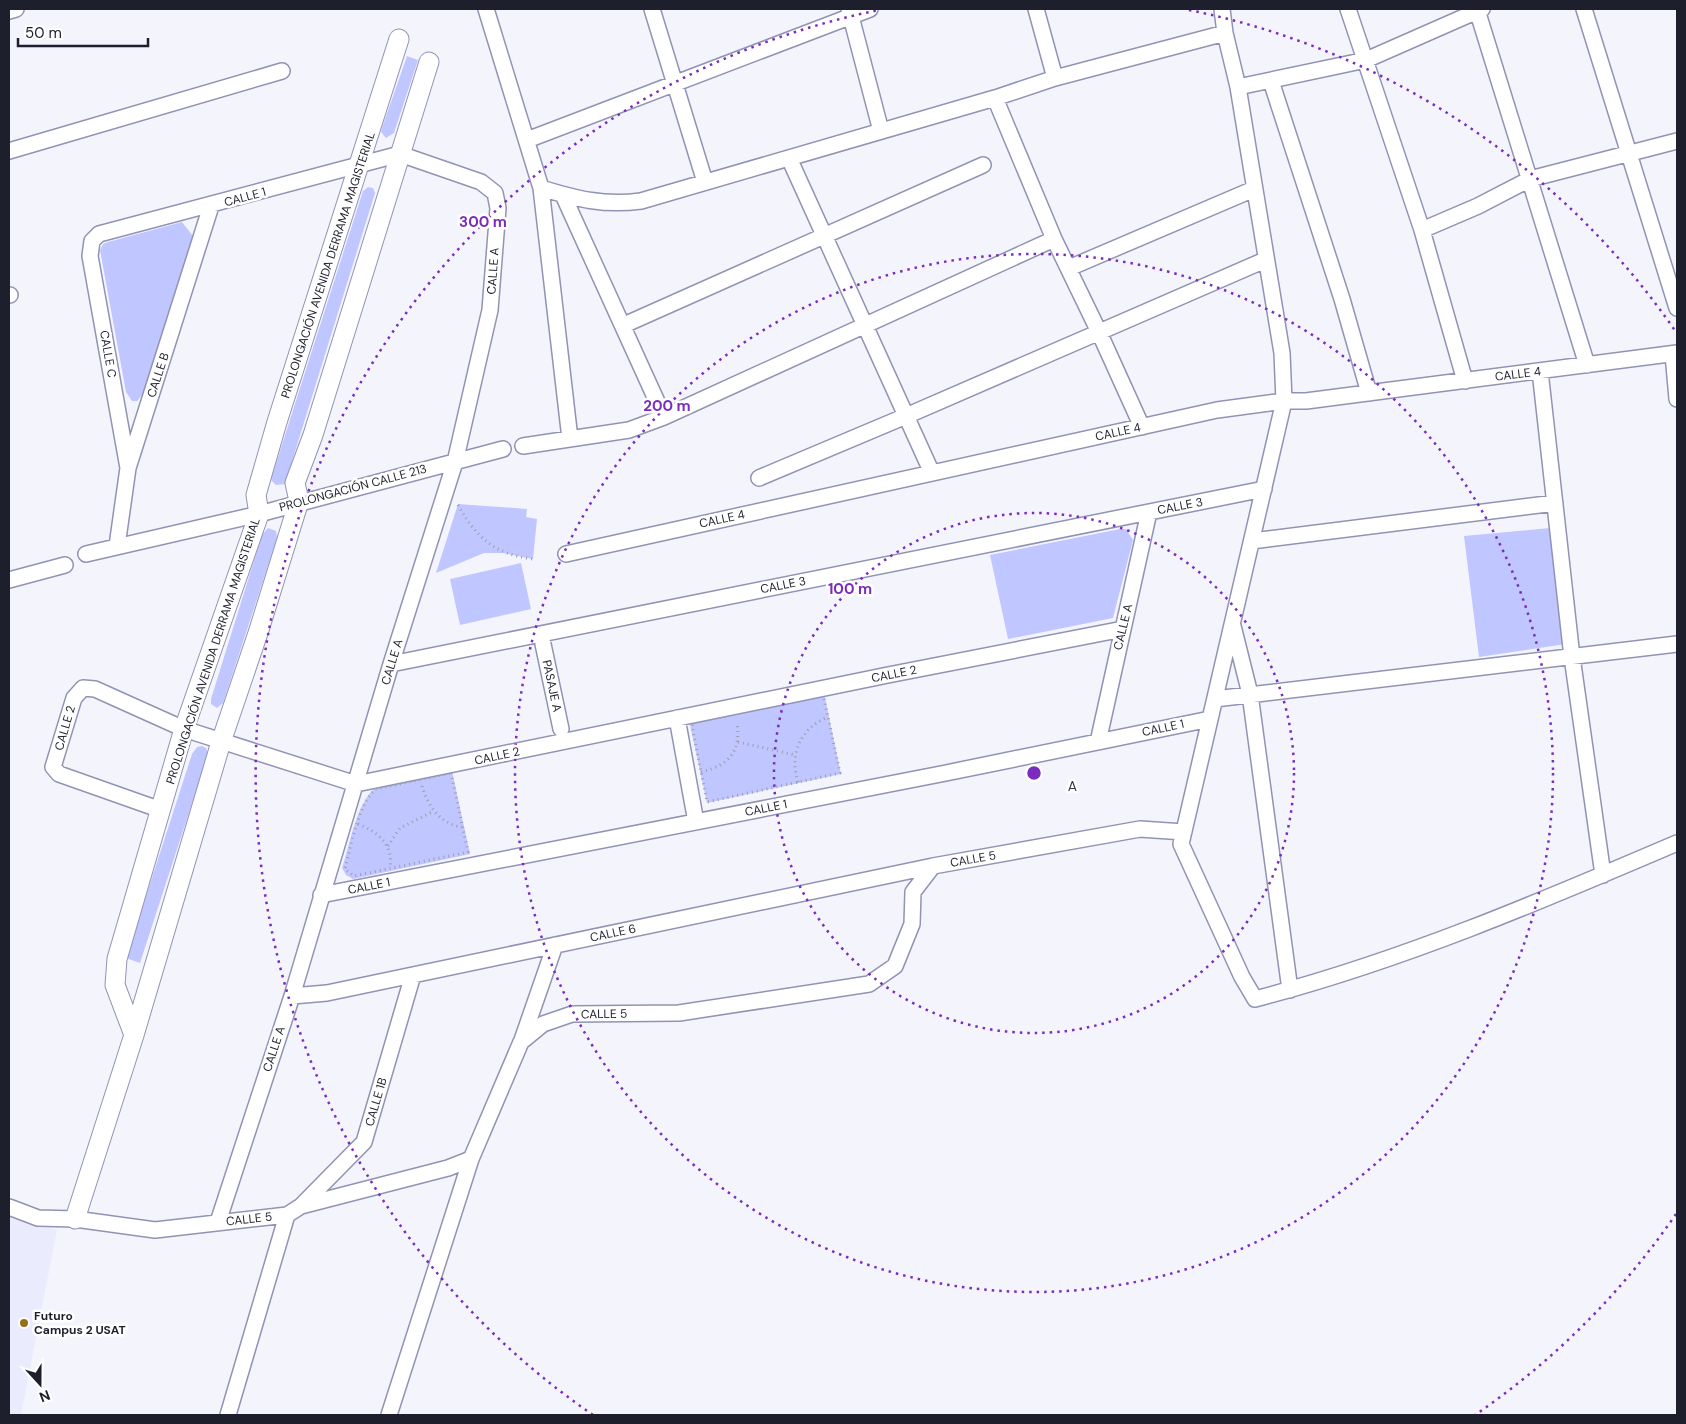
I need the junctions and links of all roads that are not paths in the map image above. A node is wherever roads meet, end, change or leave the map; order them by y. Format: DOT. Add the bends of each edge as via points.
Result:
graph roads {
  1 [pos="16,9"];
  2 [pos="486,9"];
  3 [pos="652,9"];
  4 [pos="870,9"];
  5 [pos="1036,9"];
  6 [pos="1222,9"];
  7 [pos="1348,9"];
  8 [pos="1584,9"];
  9 [pos="1479,10"];
  10 [pos="9,11"];
  11 [pos="850,12"];
  12 [pos="1224,33"];
  13 [pos="400,39"];
  14 [pos="1366,60"];
  15 [pos="429,62"];
  16 [pos="282,71"];
  17 [pos="1055,78"];
  18 [pos="1271,81"];
  19 [pos="674,83"];
  20 [pos="1238,87"];
  21 [pos="995,98"];
  22 [pos="881,131"];
  23 [pos="527,140"];
  24 [pos="1677,141"];
  25 [pos="9,151"];
  26 [pos="400,154"];
  27 [pos="1628,154"];
  28 [pos="789,158"];
  29 [pos="983,165"];
  30 [pos="360,166"];
  31 [pos="1530,179"];
  32 [pos="704,182"];
  33 [pos="541,188"];
  34 [pos="1254,189"];
  35 [pos="563,195"];
  36 [pos="211,206"];
  37 [pos="1422,230"];
  38 [pos="824,235"];
  39 [pos="1054,239"];
  40 [pos="92,240"];
  41 [pos="1265,260"];
  42 [pos="1069,268"];
  43 [pos="1677,308"];
  44 [pos="624,325"];
  45 [pos="865,326"];
  46 [pos="1099,332"];
  47 [pos="1675,354"];
  48 [pos="1587,365"];
  49 [pos="1540,371"];
  50 [pos="1466,380"];
  51 [pos="1369,393"];
  52 [pos="1677,399"];
  53 [pos="1284,401"];
  54 [pos="906,416"];
  55 [pos="664,417"];
  56 [pos="1142,427"];
  57 [pos="570,439"];
  58 [pos="523,446"];
  59 [pos="503,449"];
  60 [pos="455,462"];
  61 [pos="128,468"];
  62 [pos="932,473"];
  63 [pos="759,478"];
  64 [pos="1264,489"];
  65 [pos="299,501"];
  66 [pos="1555,503"];
  67 [pos="1149,512"];
  68 [pos="259,514"];
  69 [pos="1252,541"];
  70 [pos="117,546"];
  71 [pos="86,554"];
  72 [pos="566,554"];
  73 [pos="65,565"];
  74 [pos="9,580"];
  75 [pos="1233,624"];
  76 [pos="1123,629"];
  77 [pos="543,644"];
  78 [pos="1677,644"];
  79 [pos="1572,657"];
  80 [pos="391,664"];
  81 [pos="1250,694"];
  82 [pos="1215,698"];
  83 [pos="677,718"];
  84 [pos="1210,719"];
  85 [pos="184,729"];
  86 [pos="561,729"];
  87 [pos="221,742"];
  88 [pos="1098,742"];
  89 [pos="356,784"];
  90 [pos="161,810"];
  91 [pos="696,822"];
  92 [pos="1184,832"];
  93 [pos="1677,843"];
  94 [pos="933,866"];
  95 [pos="1603,875"];
  96 [pos="321,895"];
  97 [pos="555,945"];
  98 [pos="413,975"];
  99 [pos="1290,990"];
  100 [pos="292,996"];
  101 [pos="134,1035"];
  102 [pos="521,1042"];
  103 [pos="471,1158"];
  104 [pos="301,1206"];
  105 [pos="9,1207"];
  106 [pos="287,1215"];
  107 [pos="75,1219"];
  108 [pos="218,1222"];
  109 [pos="228,1415"];
  110 [pos="389,1415"];
  1 -- 10 [label="street"];
  2 -- 23 [label="street"];
  3 -- 19 [label="street"];
  4 -- 11 [label="street"];
  5 -- 17 [label="street"];
  6 -- 12 [label="street"];
  7 -- 14 [label="street"];
  8 -- 27 [label="street"];
  9 -- 14 [label="street"];
  9 -- 31 [label="street"];
  11 -- 19 [label="street"];
  11 -- 22 [label="street"];
  12 -- 17 [label="street"];
  12 -- 20 [label="street"];
  13 -- 30 [label="street, PROLONGACIÓN AVENIDA DERRAMA MAGISTERIAL"];
  14 -- 18 [label="street"];
  14 -- 37 [label="street"];
  15 -- 26 [label="street"];
  16 -- 25 [label="street"];
  17 -- 21 [label="street"];
  18 -- 20 [label="street"];
  18 -- 51 [label="street"];
  19 -- 23 [label="street"];
  19 -- 32 [label="street"];
  20 -- 34 [label="street"];
  21 -- 22 [label="street"];
  21 -- 39 [label="street"];
  22 -- 28 [label="street"];
  23 -- 33 [label="street"];
  24 -- 27 [label="street"];
  26 -- 30 [label="street, CALLE 1"];
  26 -- 60 [label="street, CALLE A" via="481,182 495,193 498,208 490,310"];
  26 -- 65 [label="street" via="313,435 295,483"];
  27 -- 31 [label="street"];
  27 -- 43 [label="street"];
  28 -- 32 [label="street"];
  28 -- 38 [label="street"];
  29 -- 38 [label="street"];
  30 -- 36 [label="street, CALLE 1"];
  30 -- 68 [label="street, PROLONGACIÓN AVENIDA DERRAMA MAGISTERIAL" via="277,422 256,495"];
  31 -- 37 [label="street"];
  31 -- 48 [label="street"];
  32 -- 35 [label="street" via="641,201 615,204"];
  33 -- 35 [label="street"];
  33 -- 57 [label="street"];
  34 -- 41 [label="street"];
  34 -- 42 [label="street"];
  35 -- 44 [label="street"];
  36 -- 40 [label="street, CALLE 1" via="99,234"];
  36 -- 61 [label="street, CALLE B"];
  37 -- 50 [label="street"];
  38 -- 44 [label="street"];
  38 -- 45 [label="street"];
  39 -- 42 [label="street"];
  39 -- 45 [label="street"];
  40 -- 61 [label="street, CALLE C" via="90,256"];
  41 -- 46 [label="street"];
  41 -- 53 [label="street" via="1282,353"];
  42 -- 46 [label="street"];
  44 -- 55 [label="street"];
  45 -- 54 [label="street"];
  45 -- 55 [label="street"];
  46 -- 54 [label="street"];
  46 -- 56 [label="street"];
  47 -- 48 [label="street, CALLE 4"];
  47 -- 52 [label="street"];
  48 -- 49 [label="street, CALLE 4"];
  49 -- 50 [label="street, CALLE 4"];
  49 -- 66 [label="street"];
  50 -- 51 [label="street, CALLE 4"];
  51 -- 53 [label="street, CALLE 4"];
  53 -- 56 [label="street, CALLE 4" via="1217,410"];
  53 -- 64 [label="street"];
  54 -- 62 [label="street"];
  54 -- 63 [label="street"];
  55 -- 57 [label="street" via="629,430"];
  56 -- 62 [label="street, CALLE 4"];
  57 -- 58 [label="street"];
  59 -- 60 [label="street, PROLONGACIÓN CALLE 213"];
  60 -- 65 [label="street, PROLONGACIÓN CALLE 213"];
  60 -- 80 [label="street, CALLE A"];
  61 -- 70 [label="street, CALLE B"];
  62 -- 72 [label="street, CALLE 4"];
  64 -- 67 [label="street, CALLE 3"];
  64 -- 69 [label="street"];
  65 -- 68 [label="street, PROLONGACIÓN CALLE 213"];
  65 -- 87 [label="street"];
  66 -- 69 [label="street"];
  66 -- 79 [label="street"];
  67 -- 76 [label="street, CALLE A"];
  67 -- 80 [label="street, CALLE 3"];
  68 -- 70 [label="street, PROLONGACIÓN CALLE 213"];
  68 -- 85 [label="street, PROLONGACIÓN AVENIDA DERRAMA MAGISTERIAL"];
  69 -- 75 [label="street"];
  70 -- 71 [label="street, PROLONGACIÓN CALLE 213"];
  73 -- 74 [label="street"];
  75 -- 81 [label="street"];
  75 -- 82 [label="street"];
  76 -- 83 [label="street, CALLE 2"];
  76 -- 88 [label="street, CALLE A"];
  77 -- 86 [label="street, PASAJE A"];
  78 -- 79 [label="street"];
  79 -- 81 [label="street"];
  79 -- 95 [label="street"];
  80 -- 89 [label="street, CALLE A"];
  81 -- 82 [label="street"];
  81 -- 99 [label="street"];
  82 -- 84 [label="street"];
  83 -- 89 [label="street, CALLE 2"];
  83 -- 91 [label="street"];
  84 -- 88 [label="street, CALLE 1"];
  84 -- 92 [label="street"];
  85 -- 87 [label="street, CALLE 2"];
  85 -- 90 [label="street, PROLONGACIÓN AVENIDA DERRAMA MAGISTERIAL"];
  85 -- 90 [label="street, CALLE 2" via="95,689 83,688 74,698 56,759 54,767 59,774"];
  87 -- 89 [label="street, CALLE 2"];
  87 -- 101 [label="street"];
  88 -- 91 [label="street, CALLE 1"];
  89 -- 96 [label="street, CALLE A"];
  90 -- 101 [label="street, PROLONGACIÓN AVENIDA DERRAMA MAGISTERIAL" via="117,959 115,985"];
  91 -- 96 [label="street, CALLE 1"];
  92 -- 94 [label="street, CALLE 5" via="1140,829"];
  92 -- 99 [label="street" via="1181,844 1255,999"];
  93 -- 95 [label="street"];
  94 -- 97 [label="street, CALLE 6"];
  94 -- 102 [label="street, CALLE 5" via="913,892 912,924 896,966 869,984 679,1013 572,1014 543,1024"];
  95 -- 99 [label="street" via="1413,950"];
  96 -- 100 [label="street, CALLE A"];
  97 -- 98 [label="street, CALLE 6"];
  97 -- 102 [label="street"];
  98 -- 100 [label="street, CALLE 6" via="327,993"];
  98 -- 104 [label="street, CALLE 1B" via="364,1142"];
  100 -- 108 [label="street, CALLE A"];
  101 -- 107 [label="street"];
  102 -- 103 [label="street, CALLE 5"];
  103 -- 104 [label="street, CALLE 5" via="448,1168"];
  103 -- 110 [label="street"];
  104 -- 106 [label="street, CALLE 5"];
  105 -- 107 [label="street, CALLE 5" via="38,1218"];
  106 -- 108 [label="street, CALLE 5"];
  106 -- 109 [label="street"];
  107 -- 108 [label="street, CALLE 5" via="155,1230"];
}
